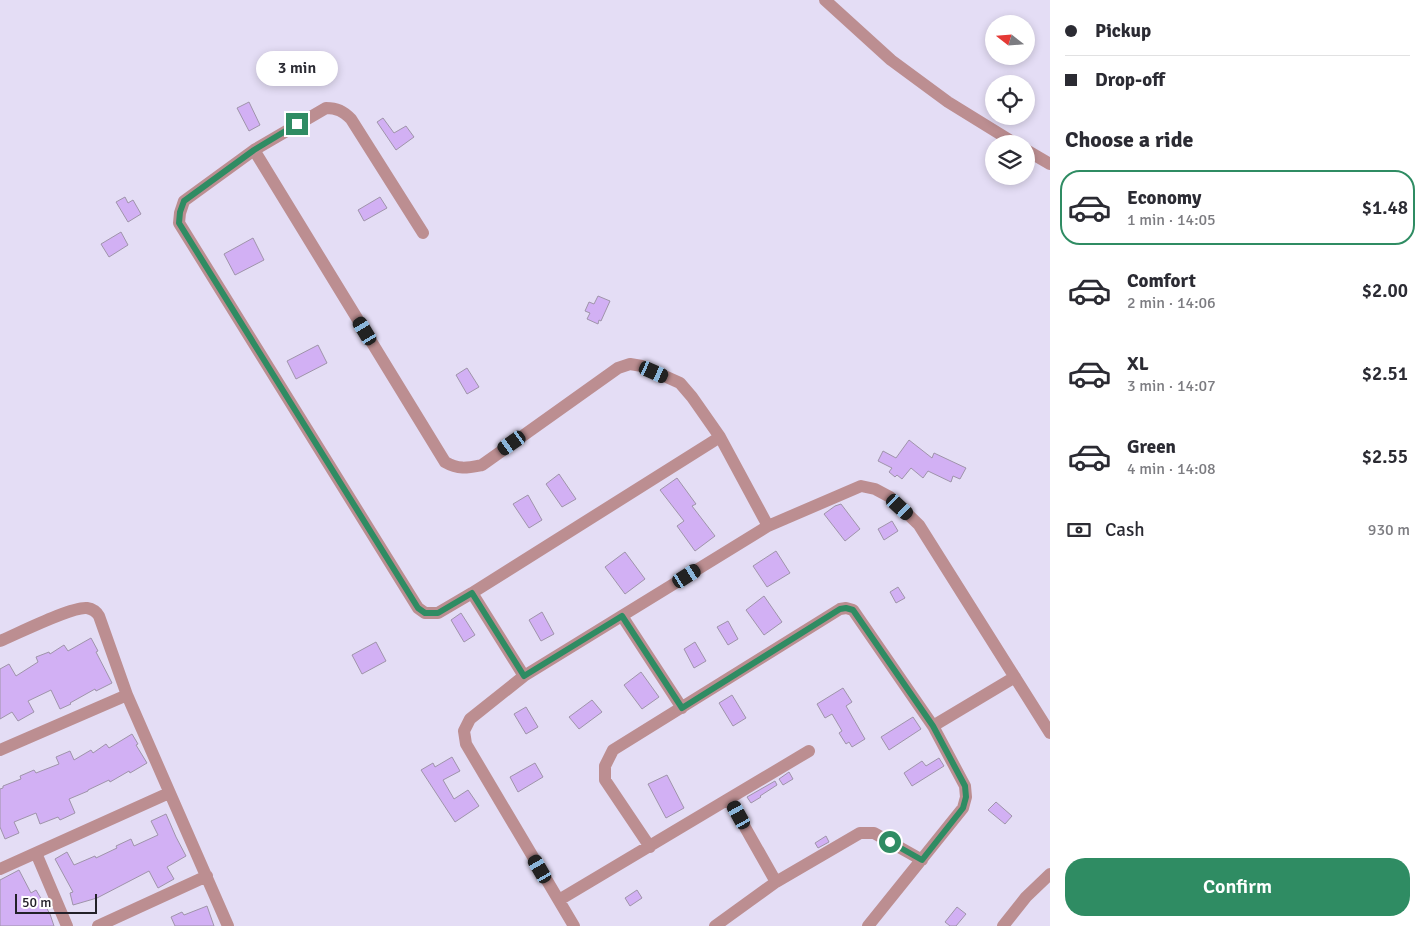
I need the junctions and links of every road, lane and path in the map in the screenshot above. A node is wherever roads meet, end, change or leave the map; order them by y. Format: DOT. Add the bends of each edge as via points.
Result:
graph roads {
  1 [pos="825,0"];
  2 [pos="1001,135"];
  3 [pos="254,150"];
  4 [pos="1035,155"];
  5 [pos="1050,164"];
  6 [pos="423,233"];
  7 [pos="720,437"];
  8 [pos="768,526"];
  9 [pos="472,593"];
  10 [pos="622,616"];
  11 [pos="0,641"];
  12 [pos="524,676"];
  13 [pos="1015,677"];
  14 [pos="127,695"];
  15 [pos="682,708"];
  16 [pos="933,726"];
  17 [pos="1050,733"];
  18 [pos="0,750"];
  19 [pos="809,751"];
  20 [pos="169,792"];
  21 [pos="729,799"];
  22 [pos="650,847"];
  23 [pos="36,852"];
  24 [pos="922,860"];
  25 [pos="0,869"];
  26 [pos="1050,874"];
  27 [pos="207,876"];
  28 [pos="776,882"];
  29 [pos="558,900"];
  30 [pos="66,926"];
  31 [pos="98,926"];
  32 [pos="228,926"];
  33 [pos="574,926"];
  34 [pos="715,926"];
  35 [pos="868,926"];
  36 [pos="1003,926"];
  1 -- 2 [label="street" via="891,60 948,102"];
  3 -- 6 [label="street" via="326,108 335,108 351,119"];
  3 -- 7 [label="street" via="445,462 465,468 482,465 618,368 630,364 680,383"];
  3 -- 9 [label="street" via="184,201 179,223 418,608 425,613 438,613"];
  4 -- 5 [label="street"];
  7 -- 8 [label="street"];
  7 -- 9 [label="street"];
  8 -- 10 [label="street"];
  8 -- 13 [label="street" via="861,486 875,489 890,498 919,525"];
  9 -- 12 [label="street"];
  10 -- 12 [label="street"];
  10 -- 15 [label="street"];
  11 -- 14 [label="street" via="73,610 96,610"];
  12 -- 29 [label="street" via="470,719 464,731 466,744"];
  13 -- 16 [label="street"];
  13 -- 17 [label="street"];
  14 -- 18 [label="street"];
  14 -- 20 [label="street"];
  15 -- 16 [label="street" via="846,608 853,610"];
  15 -- 22 [label="street" via="613,750 605,766 605,780"];
  16 -- 24 [label="street" via="965,786 966,797 963,808"];
  19 -- 21 [label="street"];
  20 -- 23 [label="street"];
  20 -- 27 [label="street"];
  21 -- 22 [label="street"];
  21 -- 28 [label="street"];
  22 -- 29 [label="street"];
  23 -- 25 [label="street"];
  23 -- 30 [label="street"];
  24 -- 28 [label="street" via="874,833 860,832"];
  24 -- 35 [label="street"];
  26 -- 36 [label="street"];
  27 -- 31 [label="street"];
  27 -- 32 [label="street"];
  28 -- 34 [label="street"];
  29 -- 33 [label="street"];
}
